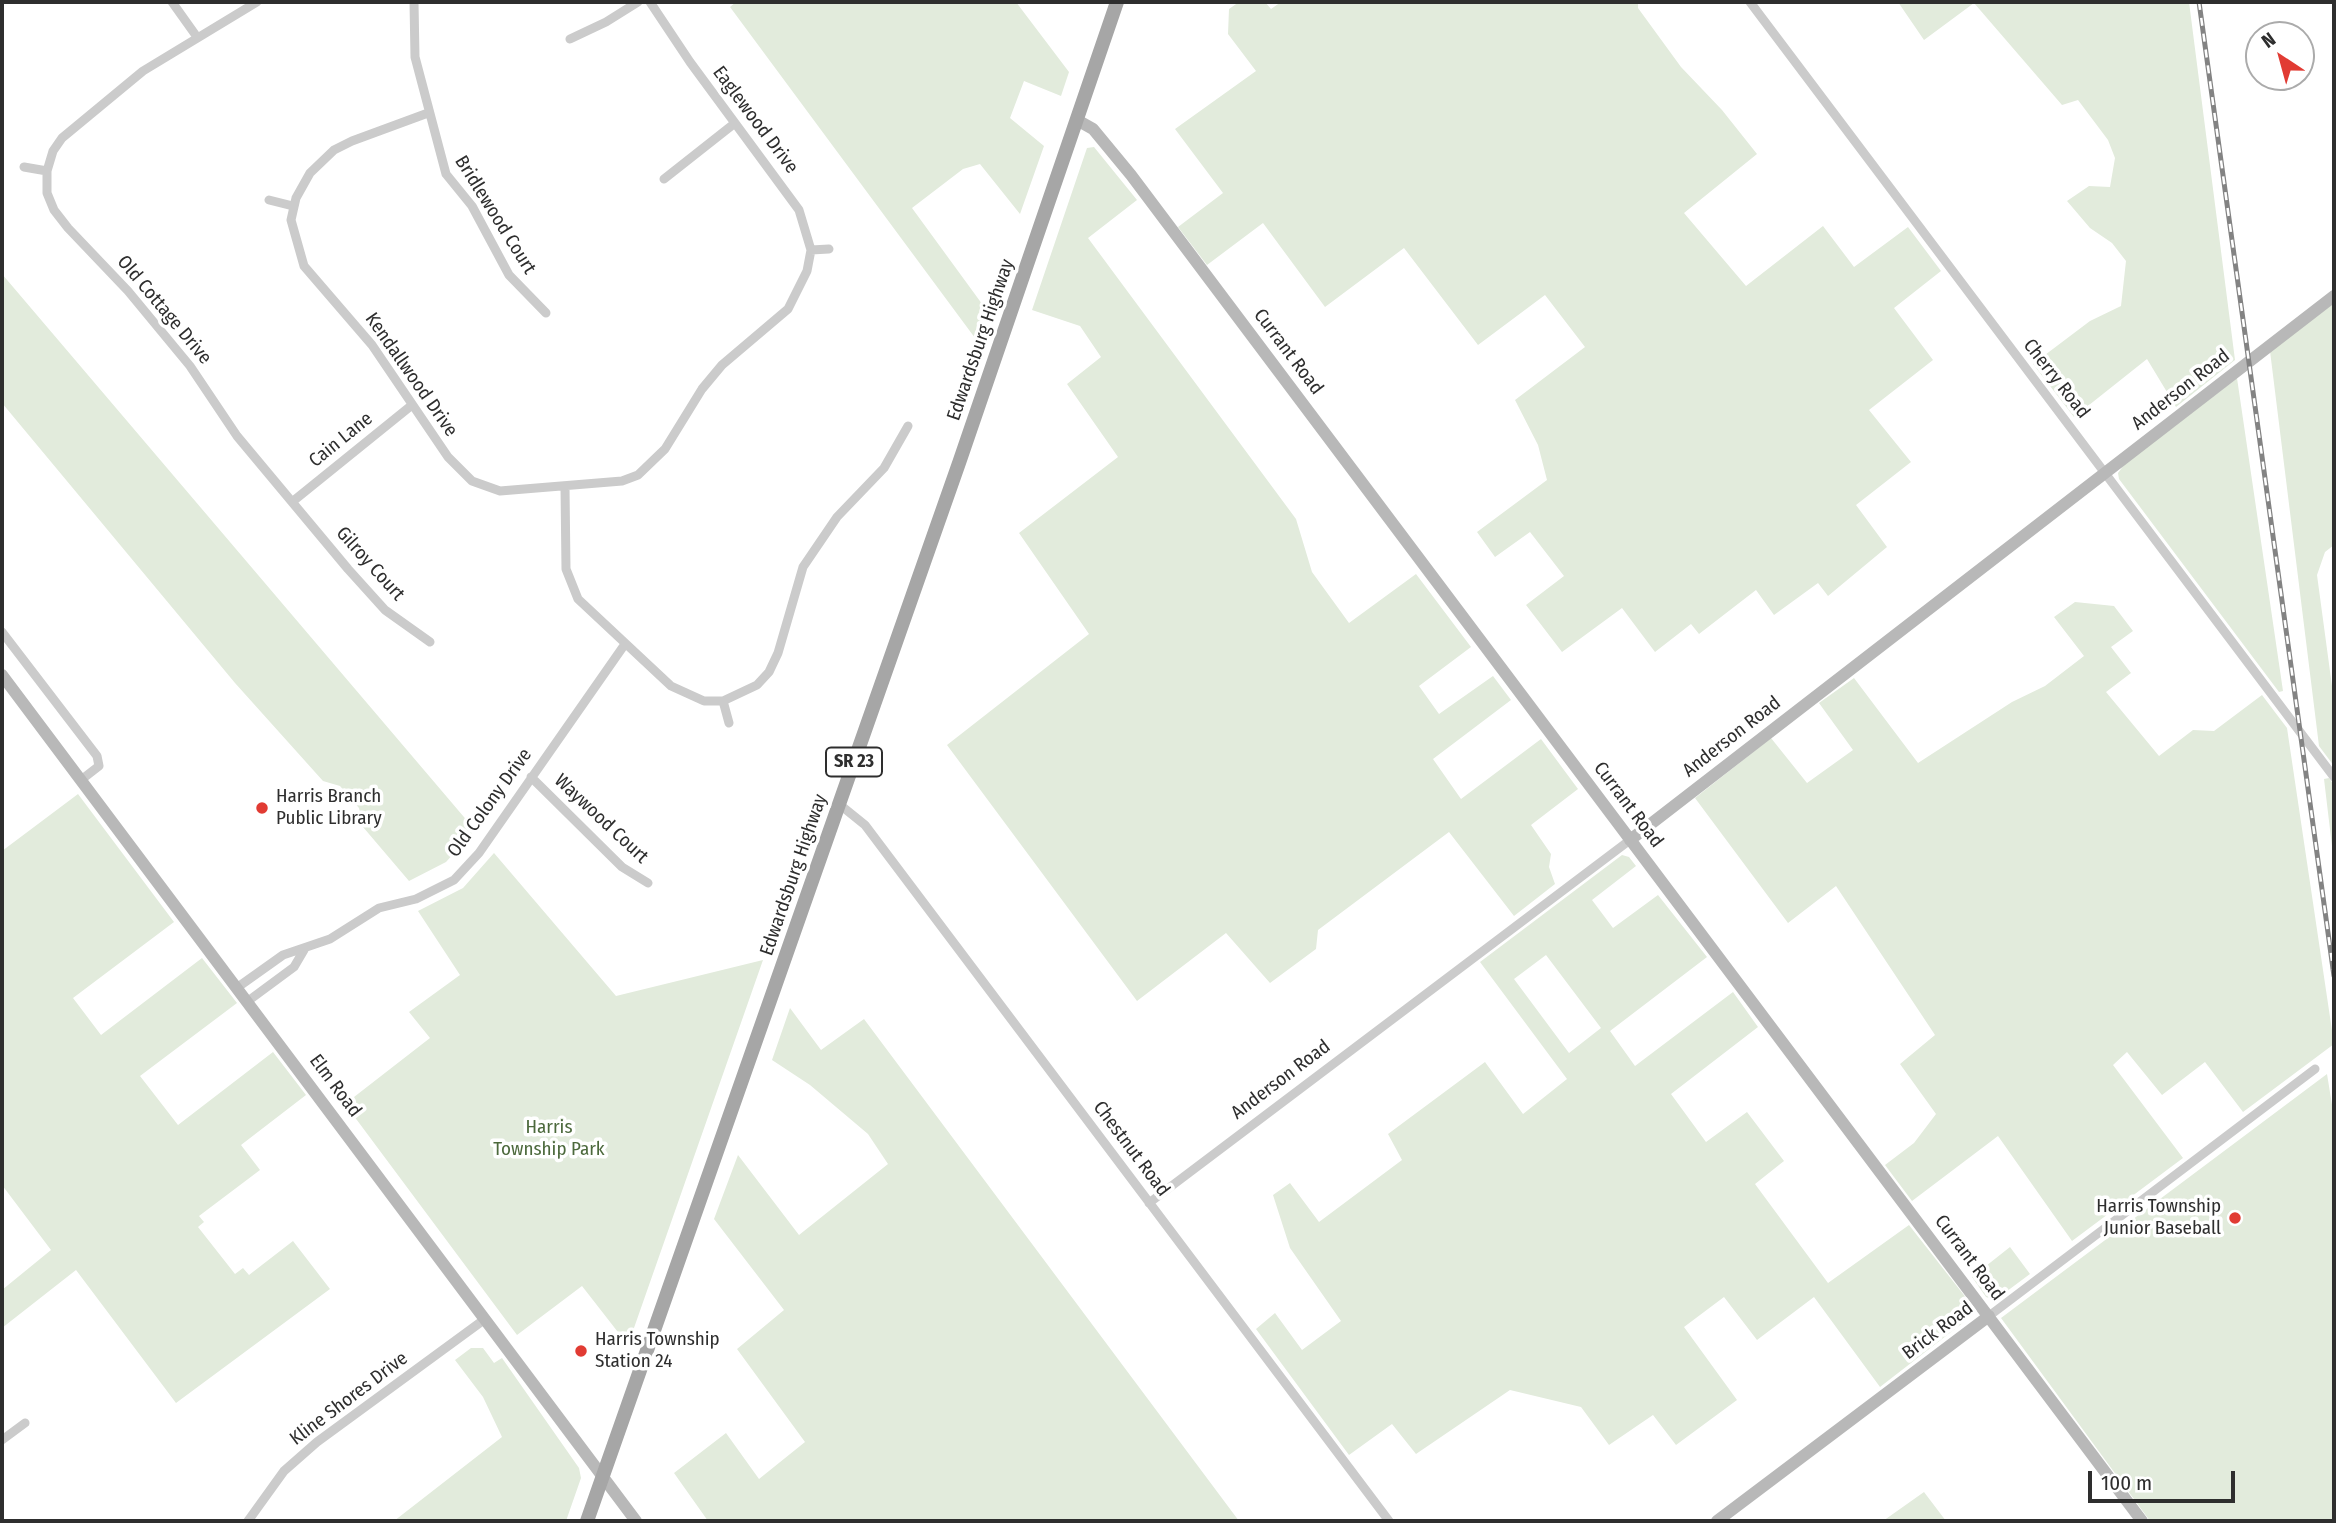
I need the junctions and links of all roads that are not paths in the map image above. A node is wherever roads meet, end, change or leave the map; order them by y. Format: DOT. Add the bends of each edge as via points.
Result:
graph roads {
  1 [pos="172,2"];
  2 [pos="257,2"];
  3 [pos="414,2"];
  4 [pos="638,2"];
  5 [pos="650,2"];
  6 [pos="1116,2"];
  7 [pos="1750,2"];
  8 [pos="197,37"];
  9 [pos="570,39"];
  10 [pos="428,113"];
  11 [pos="1077,120"];
  12 [pos="735,123"];
  13 [pos="24,167"];
  14 [pos="47,171"];
  15 [pos="664,179"];
  16 [pos="269,200"];
  17 [pos="293,206"];
  18 [pos="828,249"];
  19 [pos="811,250"];
  20 [pos="2334,296"];
  21 [pos="546,313"];
  22 [pos="412,405"];
  23 [pos="908,426"];
  24 [pos="2106,472"];
  25 [pos="565,486"];
  26 [pos="292,502"];
  27 [pos="2,632"];
  28 [pos="430,642"];
  29 [pos="625,644"];
  30 [pos="2,675"];
  31 [pos="723,701"];
  32 [pos="729,723"];
  33 [pos="531,777"];
  34 [pos="2334,777"];
  35 [pos="81,780"];
  36 [pos="839,804"];
  37 [pos="1630,839"];
  38 [pos="648,883"];
  39 [pos="304,950"];
  40 [pos="238,987"];
  41 [pos="248,1001"];
  42 [pos="2315,1069"];
  43 [pos="1149,1203"];
  44 [pos="1989,1316"];
  45 [pos="485,1319"];
  46 [pos="25,1423"];
  47 [pos="2,1440"];
  48 [pos="602,1477"];
  49 [pos="248,1521"];
  50 [pos="587,1521"];
  51 [pos="636,1521"];
  52 [pos="1389,1521"];
  53 [pos="1717,1521"];
  54 [pos="2142,1521"];
  1 -- 8 [label="street"];
  2 -- 8 [label="street"];
  3 -- 10 [label="street, Bridlewood Court" via="415,57"];
  4 -- 9 [label="street"];
  5 -- 12 [label="street, Eaglewood Drive"];
  6 -- 11 [label="main road, Edwardsburg Highway / SR 23"];
  7 -- 24 [label="street, Cherry Road"];
  8 -- 14 [label="street" via="143,71 62,138"];
  10 -- 17 [label="street" via="334,150 310,173"];
  10 -- 21 [label="street, Bridlewood Court" via="446,174 472,206 509,275"];
  11 -- 36 [label="main road, Edwardsburg Highway / SR 23"];
  11 -- 37 [label="street, Currant Road" via="1093,129 1131,175"];
  12 -- 15 [label="street"];
  12 -- 19 [label="street, Eaglewood Drive" via="799,210"];
  13 -- 14 [label="street"];
  14 -- 26 [label="street, Old Cottage Drive" via="47,193 54,209 190,366 237,436"];
  16 -- 17 [label="street"];
  17 -- 22 [label="street, Kendallwood Drive" via="293,235 304,266 372,345"];
  18 -- 19 [label="street"];
  19 -- 25 [label="street, Kendallwood Drive" via="807,271 788,309 722,365 653,464 622,481"];
  20 -- 24 [label="street, Anderson Road"];
  22 -- 25 [label="street, Kendallwood Drive" via="448,457 472,481 500,491"];
  22 -- 26 [label="street, Cain Lane"];
  23 -- 31 [label="street" via="884,468 837,517 807,559 769,672 757,685"];
  24 -- 34 [label="street, Cherry Road"];
  24 -- 37 [label="street, Anderson Road"];
  25 -- 29 [label="street" via="570,586 594,617"];
  26 -- 28 [label="street, Gilroy Court" via="385,610"];
  27 -- 35 [label="street" via="97,756 99,766"];
  29 -- 31 [label="street" via="686,696"];
  29 -- 33 [label="street, Old Colony Drive"];
  30 -- 35 [label="street, Elm Road"];
  31 -- 32 [label="street"];
  33 -- 38 [label="street, Waywood Court" via="622,867"];
  33 -- 39 [label="street, Old Colony Drive" via="480,853 454,880 416,899 379,908"];
  35 -- 40 [label="street, Elm Road"];
  36 -- 43 [label="street, Chestnut Road" via="865,825"];
  36 -- 48 [label="main road, Edwardsburg Highway / SR 23"];
  37 -- 43 [label="street, Anderson Road"];
  37 -- 44 [label="street, Currant Road"];
  39 -- 40 [label="street, Old Colony Drive" via="283,955"];
  39 -- 41 [label="street, Old Colony Drive" via="294,967"];
  40 -- 41 [label="street, Elm Road"];
  41 -- 45 [label="street, Elm Road"];
  42 -- 44 [label="street, Brick Road"];
  43 -- 52 [label="street, Chestnut Road"];
  44 -- 53 [label="street, Brick Road"];
  44 -- 54 [label="street, Currant Road"];
  45 -- 48 [label="street, Elm Road"];
  45 -- 49 [label="street, Kline Shores Drive" via="317,1442 284,1471"];
  46 -- 47 [label="street"];
  48 -- 50 [label="main road, Edwardsburg Highway / SR 23"];
  48 -- 51 [label="street, Elm Road"];
}
